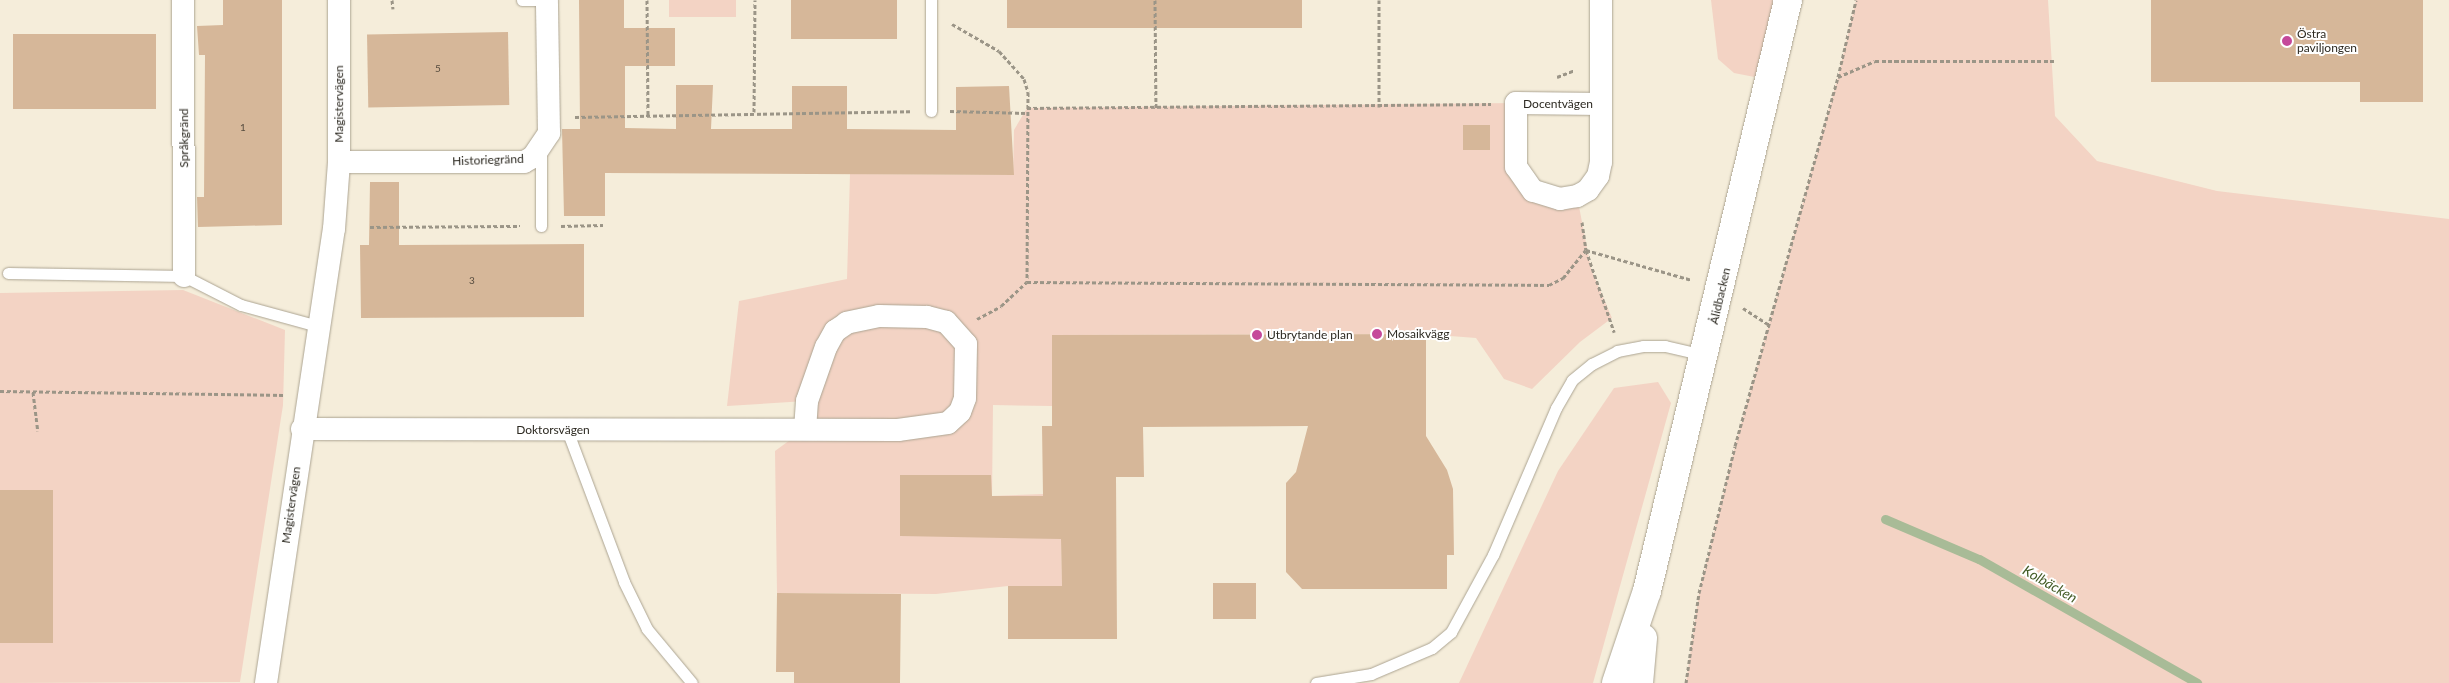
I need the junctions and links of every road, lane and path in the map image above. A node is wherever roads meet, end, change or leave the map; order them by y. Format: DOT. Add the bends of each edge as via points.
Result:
graph roads {
  1 [pos="184,0"];
  2 [pos="339,0"];
  3 [pos="392,0"];
  4 [pos="522,0"];
  5 [pos="547,0"];
  6 [pos="647,0"];
  7 [pos="755,0"];
  8 [pos="931,0"];
  9 [pos="1155,0"];
  10 [pos="1379,0"];
  11 [pos="1601,0"];
  12 [pos="1788,0"];
  13 [pos="1856,0"];
  14 [pos="393,9"];
  15 [pos="931,14"];
  16 [pos="2054,61"];
  17 [pos="1838,77"];
  18 [pos="1516,103"];
  19 [pos="1601,104"];
  20 [pos="1379,107"];
  21 [pos="1156,108"];
  22 [pos="1027,110"];
  23 [pos="931,111"];
  24 [pos="754,112"];
  25 [pos="648,116"];
  26 [pos="550,117"];
  27 [pos="541,150"];
  28 [pos="339,162"];
  29 [pos="1577,196"];
  30 [pos="540,226"];
  31 [pos="603,226"];
  32 [pos="370,227"];
  33 [pos="1586,250"];
  34 [pos="8,273"];
  35 [pos="184,276"];
  36 [pos="1027,282"];
  37 [pos="1721,294"];
  38 [pos="1768,324"];
  39 [pos="318,326"];
  40 [pos="958,332"];
  41 [pos="1617,352"];
  42 [pos="1706,356"];
  43 [pos="0,392"];
  44 [pos="33,392"];
  45 [pos="306,399"];
  46 [pos="805,429"];
  47 [pos="38,430"];
  48 [pos="302,430"];
  49 [pos="567,430"];
  50 [pos="1647,592"];
  51 [pos="266,683"];
  52 [pos="692,683"];
  53 [pos="1316,683"];
  54 [pos="1616,683"];
  55 [pos="1639,683"];
  56 [pos="1686,683"];
  1 -- 35 [label="street, Språkgränd"];
  2 -- 28 [label="street, Magistervägen"];
  3 -- 14 [label="path"];
  4 -- 5 [label="lane"];
  5 -- 26 [label="street, Historiegränd"];
  6 -- 25 [label="path"];
  7 -- 24 [label="path"];
  8 -- 15 [label="lane"];
  9 -- 21 [label="path"];
  10 -- 20 [label="path"];
  11 -- 19 [label="street, Docentvägen"];
  12 -- 37 [label="main road, Ålidbacken"];
  13 -- 17 [label="path"];
  15 -- 22 [label="path" via="999,51 1013,64 1024,79"];
  15 -- 23 [label="lane"];
  16 -- 17 [label="path" via="1875,61"];
  17 -- 38 [label="path"];
  18 -- 19 [label="street, Docentvägen"];
  18 -- 20 [label="path"];
  18 -- 29 [label="street, Docentvägen" via="1516,167 1523,181 1544,197"];
  19 -- 29 [label="street, Docentvägen" via="1598,176 1588,190"];
  20 -- 21 [label="path"];
  21 -- 22 [label="path"];
  22 -- 23 [label="path"];
  22 -- 36 [label="path"];
  23 -- 24 [label="path"];
  24 -- 25 [label="path"];
  25 -- 26 [label="path"];
  26 -- 27 [label="street, Historiegränd" via="549,133"];
  27 -- 28 [label="street, Historiegränd" via="524,162"];
  27 -- 30 [label="lane"];
  28 -- 39 [label="street, Magistervägen" via="334,229"];
  29 -- 33 [label="path"];
  30 -- 31 [label="path"];
  30 -- 32 [label="path"];
  33 -- 36 [label="path" via="1563,278 1549,285"];
  33 -- 37 [label="path" via="1702,282"];
  33 -- 41 [label="path" via="1612,318"];
  34 -- 35 [label="lane"];
  35 -- 39 [label="lane" via="241,304"];
  36 -- 40 [label="path" via="1001,306"];
  37 -- 38 [label="path"];
  37 -- 42 [label="main road, Ålidbacken"];
  38 -- 56 [label="path" via="1699,593"];
  39 -- 45 [label="street, Magistervägen"];
  40 -- 46 [label="street" via="946,322 927,317 880,316 847,323 835,331 826,347 807,401"];
  40 -- 46 [label="street, Doktorsvägen" via="966,344 965,398 960,412 948,423 898,430"];
  41 -- 42 [label="lane" via="1665,346"];
  41 -- 53 [label="lane" via="1592,364 1572,380 1556,408 1493,555 1451,632 1432,648 1371,674"];
  42 -- 50 [label="main road, Ålidbacken"];
  43 -- 44 [label="path"];
  44 -- 45 [label="path" via="284,395"];
  44 -- 47 [label="path"];
  45 -- 48 [label="street, Magistervägen"];
  46 -- 49 [label="street, Doktorsvägen"];
  48 -- 49 [label="street, Doktorsvägen"];
  48 -- 51 [label="street, Magistervägen"];
  49 -- 52 [label="lane" via="628,590 647,629"];
  50 -- 54 [label="main road, Ålidbacken"];
  50 -- 55 [label="main road, Ålidbacken"];
}
